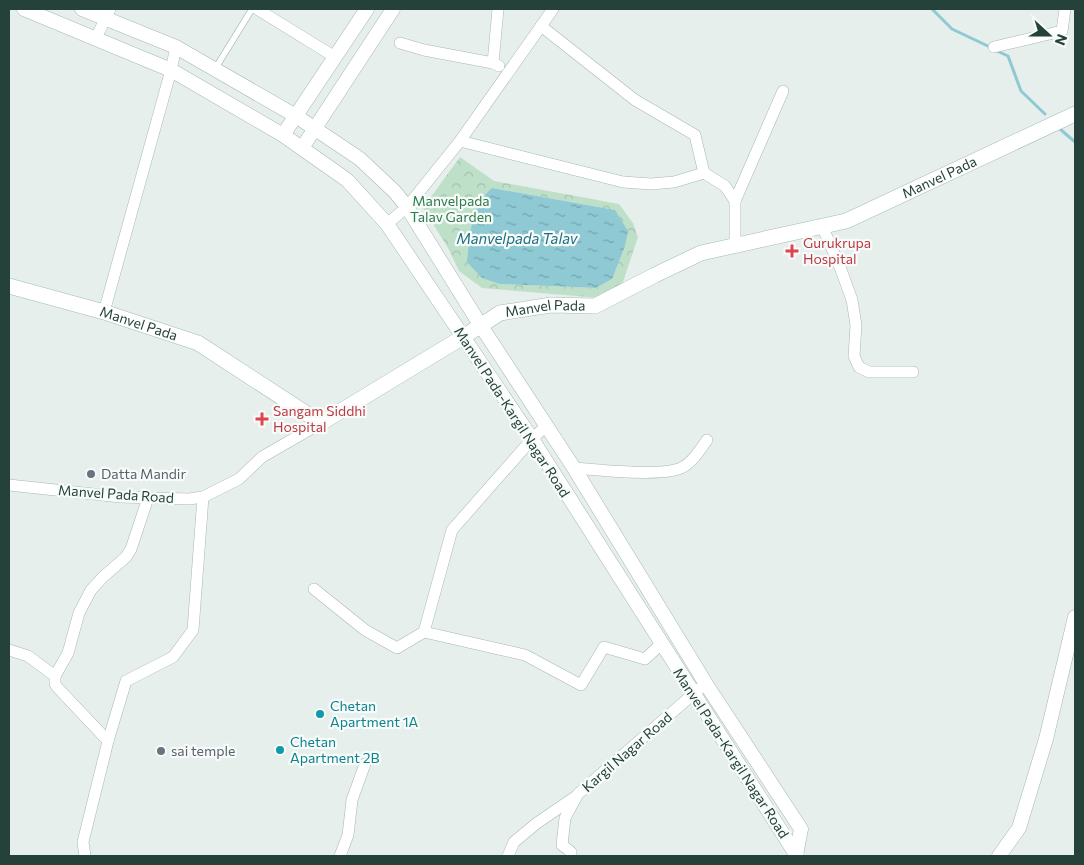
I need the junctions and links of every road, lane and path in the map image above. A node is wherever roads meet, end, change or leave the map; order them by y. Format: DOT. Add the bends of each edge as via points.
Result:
graph roads {
  1 [pos="24,9"];
  2 [pos="82,9"];
  3 [pos="252,9"];
  4 [pos="257,9"];
  5 [pos="367,9"];
  6 [pos="393,9"];
  7 [pos="498,9"];
  8 [pos="553,9"];
  9 [pos="1065,9"];
  10 [pos="107,13"];
  11 [pos="541,26"];
  12 [pos="96,38"];
  13 [pos="400,43"];
  14 [pos="176,47"];
  15 [pos="994,47"];
  16 [pos="334,57"];
  17 [pos="494,63"];
  18 [pos="171,70"];
  19 [pos="215,70"];
  20 [pos="509,71"];
  21 [pos="784,91"];
  22 [pos="1075,114"];
  23 [pos="296,116"];
  24 [pos="314,128"];
  25 [pos="283,135"];
  26 [pos="460,141"];
  27 [pos="302,148"];
  28 [pos="704,173"];
  29 [pos="736,201"];
  30 [pos="407,207"];
  31 [pos="387,224"];
  32 [pos="822,226"];
  33 [pos="735,246"];
  34 [pos="9,286"];
  35 [pos="104,312"];
  36 [pos="481,326"];
  37 [pos="463,338"];
  38 [pos="913,372"];
  39 [pos="321,423"];
  40 [pos="546,426"];
  41 [pos="532,439"];
  42 [pos="708,440"];
  43 [pos="574,468"];
  44 [pos="9,485"];
  45 [pos="203,497"];
  46 [pos="148,498"];
  47 [pos="314,590"];
  48 [pos="1075,617"];
  49 [pos="424,632"];
  50 [pos="661,644"];
  51 [pos="9,650"];
  52 [pos="55,676"];
  53 [pos="706,684"];
  54 [pos="693,694"];
  55 [pos="108,741"];
  56 [pos="365,764"];
  57 [pos="578,794"];
  58 [pos="85,856"];
  59 [pos="340,856"];
  60 [pos="508,856"];
  61 [pos="571,856"];
  62 [pos="796,856"];
  63 [pos="999,856"];
  1 -- 12 [label="street, Manvel Pada-Kargil Nagar Road"];
  2 -- 10 [label="street, Manvel Pada-Kargil Nagar Road"];
  3 -- 19 [label="lane"];
  4 -- 16 [label="street"];
  5 -- 16 [label="street"];
  6 -- 24 [label="street"];
  7 -- 17 [label="street"];
  8 -- 11 [label="street"];
  9 -- 15 [label="street" via="1062,31"];
  10 -- 12 [label="street"];
  10 -- 14 [label="street, Manvel Pada-Kargil Nagar Road"];
  11 -- 20 [label="street"];
  11 -- 28 [label="street" via="635,100 695,135"];
  12 -- 18 [label="street, Manvel Pada-Kargil Nagar Road"];
  13 -- 17 [label="street"];
  14 -- 18 [label="street"];
  14 -- 19 [label="street, Manvel Pada-Kargil Nagar Road"];
  16 -- 23 [label="street"];
  17 -- 20 [label="street"];
  18 -- 25 [label="street, Manvel Pada-Kargil Nagar Road"];
  18 -- 35 [label="street"];
  19 -- 23 [label="street, Manvel Pada-Kargil Nagar Road"];
  20 -- 26 [label="street"];
  21 -- 29 [label="street"];
  22 -- 32 [label="main road, Manvel Pada" via="846,221"];
  23 -- 24 [label="street, Manvel Pada-Kargil Nagar Road"];
  23 -- 25 [label="street"];
  24 -- 27 [label="street"];
  24 -- 30 [label="street, Manvel Pada-Kargil Nagar Road" via="360,159"];
  25 -- 27 [label="street, Manvel Pada-Kargil Nagar Road"];
  26 -- 28 [label="street" via="623,182 674,182"];
  26 -- 30 [label="street"];
  27 -- 31 [label="street, Manvel Pada-Kargil Nagar Road" via="347,180"];
  28 -- 29 [label="street" via="725,186"];
  29 -- 33 [label="street"];
  30 -- 31 [label="street"];
  30 -- 36 [label="street, Manvel Pada-Kargil Nagar Road"];
  31 -- 37 [label="street, Manvel Pada-Kargil Nagar Road"];
  32 -- 33 [label="main road, Manvel Pada"];
  32 -- 38 [label="street" via="852,300 856,325 854,356 859,367 869,372"];
  33 -- 36 [label="main road, Manvel Pada" via="701,253 595,306 551,305 500,313"];
  34 -- 35 [label="main road, Manvel Pada"];
  35 -- 39 [label="main road, Manvel Pada" via="198,343"];
  36 -- 37 [label="main road, Manvel Pada"];
  36 -- 40 [label="street, Manvel Pada-Kargil Nagar Road"];
  37 -- 39 [label="main road, Manvel Pada"];
  37 -- 41 [label="street, Manvel Pada-Kargil Nagar Road"];
  39 -- 45 [label="street, Manvel Pada Road" via="262,457 239,479"];
  40 -- 41 [label="street"];
  40 -- 43 [label="street, Manvel Pada-Kargil Nagar Road"];
  41 -- 49 [label="street" via="452,530"];
  41 -- 50 [label="street, Manvel Pada-Kargil Nagar Road"];
  42 -- 43 [label="street" via="689,462 663,472"];
  43 -- 53 [label="street, Manvel Pada-Kargil Nagar Road"];
  44 -- 46 [label="street, Manvel Pada Road"];
  45 -- 46 [label="street, Manvel Pada Road"];
  45 -- 55 [label="street" via="193,630 173,657 126,681"];
  46 -- 52 [label="street" via="131,548 126,557 91,590 79,613 68,653"];
  47 -- 49 [label="street" via="365,630 396,648"];
  48 -- 63 [label="street" via="1046,739 1020,828"];
  49 -- 50 [label="street" via="525,655 581,685 604,647 645,659"];
  50 -- 54 [label="street, Manvel Pada-Kargil Nagar Road"];
  51 -- 52 [label="street" via="28,656"];
  52 -- 55 [label="street" via="57,687"];
  53 -- 54 [label="street, Kargil Nagar Road"];
  53 -- 62 [label="street, Manvel Pada-Kargil Nagar Road" via="801,829"];
  54 -- 57 [label="street, Kargil Nagar Road"];
  54 -- 62 [label="street, Manvel Pada-Kargil Nagar Road"];
  55 -- 58 [label="street" via="83,842"];
  56 -- 59 [label="street" via="352,800 348,835"];
  57 -- 60 [label="street" via="514,842"];
  57 -- 61 [label="street, Kargil Nagar Road" via="565,818 562,845 572,852"];
}
